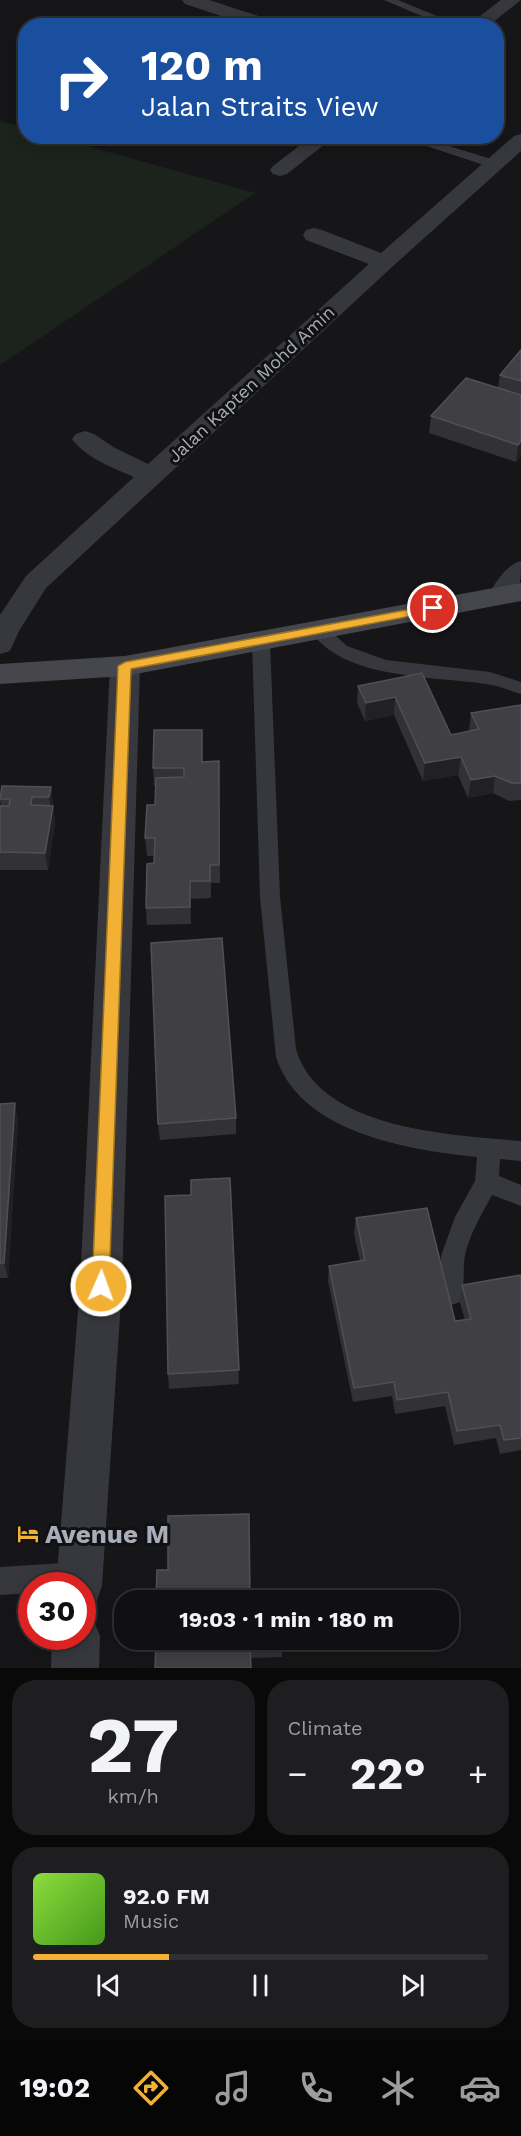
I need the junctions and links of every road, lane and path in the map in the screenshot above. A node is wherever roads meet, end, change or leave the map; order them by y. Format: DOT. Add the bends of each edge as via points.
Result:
graph roads {
  1 [pos="191,0"];
  2 [pos="389,0"];
  3 [pos="512,0"];
  4 [pos="228,12"];
  5 [pos="219,18"];
  6 [pos="246,18"];
  7 [pos="435,18"];
  8 [pos="487,18"];
  9 [pos="521,140"];
  10 [pos="314,144"];
  11 [pos="428,144"];
  12 [pos="494,164"];
  13 [pos="280,170"];
  14 [pos="314,235"];
  15 [pos="384,262"];
  16 [pos="85,440"];
  17 [pos="152,476"];
  18 [pos="521,570"];
  19 [pos="512,594"];
  20 [pos="319,630"];
  21 [pos="261,642"];
  22 [pos="0,644"];
  23 [pos="125,666"];
  24 [pos="0,675"];
  25 [pos="521,688"];
  26 [pos="489,1148"];
  27 [pos="521,1151"];
  28 [pos="487,1182"];
  29 [pos="521,1196"];
  30 [pos="451,1294"];
  31 [pos="80,1572"];
  32 [pos="0,1581"];
  33 [pos="18,1581"];
  34 [pos="76,1650"];
  35 [pos="75,1668"];
  1 -- 4 [label="street"];
  2 -- 7 [label="lane"];
  3 -- 8 [label="street"];
  4 -- 5 [label="street"];
  4 -- 6 [label="street"];
  9 -- 12 [label="street, Jalan Kapten Mohd Amin"];
  10 -- 13 [label="street"];
  11 -- 12 [label="lane"];
  12 -- 15 [label="street, Jalan Kapten Mohd Amin"];
  14 -- 15 [label="street"];
  15 -- 17 [label="street, Jalan Kapten Mohd Amin"];
  16 -- 17 [label="street"];
  17 -- 22 [label="street, Jalan Kapten Mohd Amin" via="36,582 4,631"];
  18 -- 19 [label="street"];
  19 -- 20 [label="street"];
  20 -- 21 [label="street"];
  20 -- 25 [label="lane" via="341,650 384,666 490,678"];
  21 -- 23 [label="street"];
  21 -- 26 [label="lane" via="270,897 285,1049 292,1070 320,1102 361,1124 416,1139"];
  23 -- 24 [label="street"];
  23 -- 31 [label="street" via="101,1286"];
  26 -- 27 [label="lane"];
  26 -- 28 [label="lane"];
  28 -- 29 [label="lane"];
  28 -- 30 [label="lane" via="459,1235 453,1256"];
  32 -- 33 [label="lane"];
  34 -- 35 [label="street"];
}
